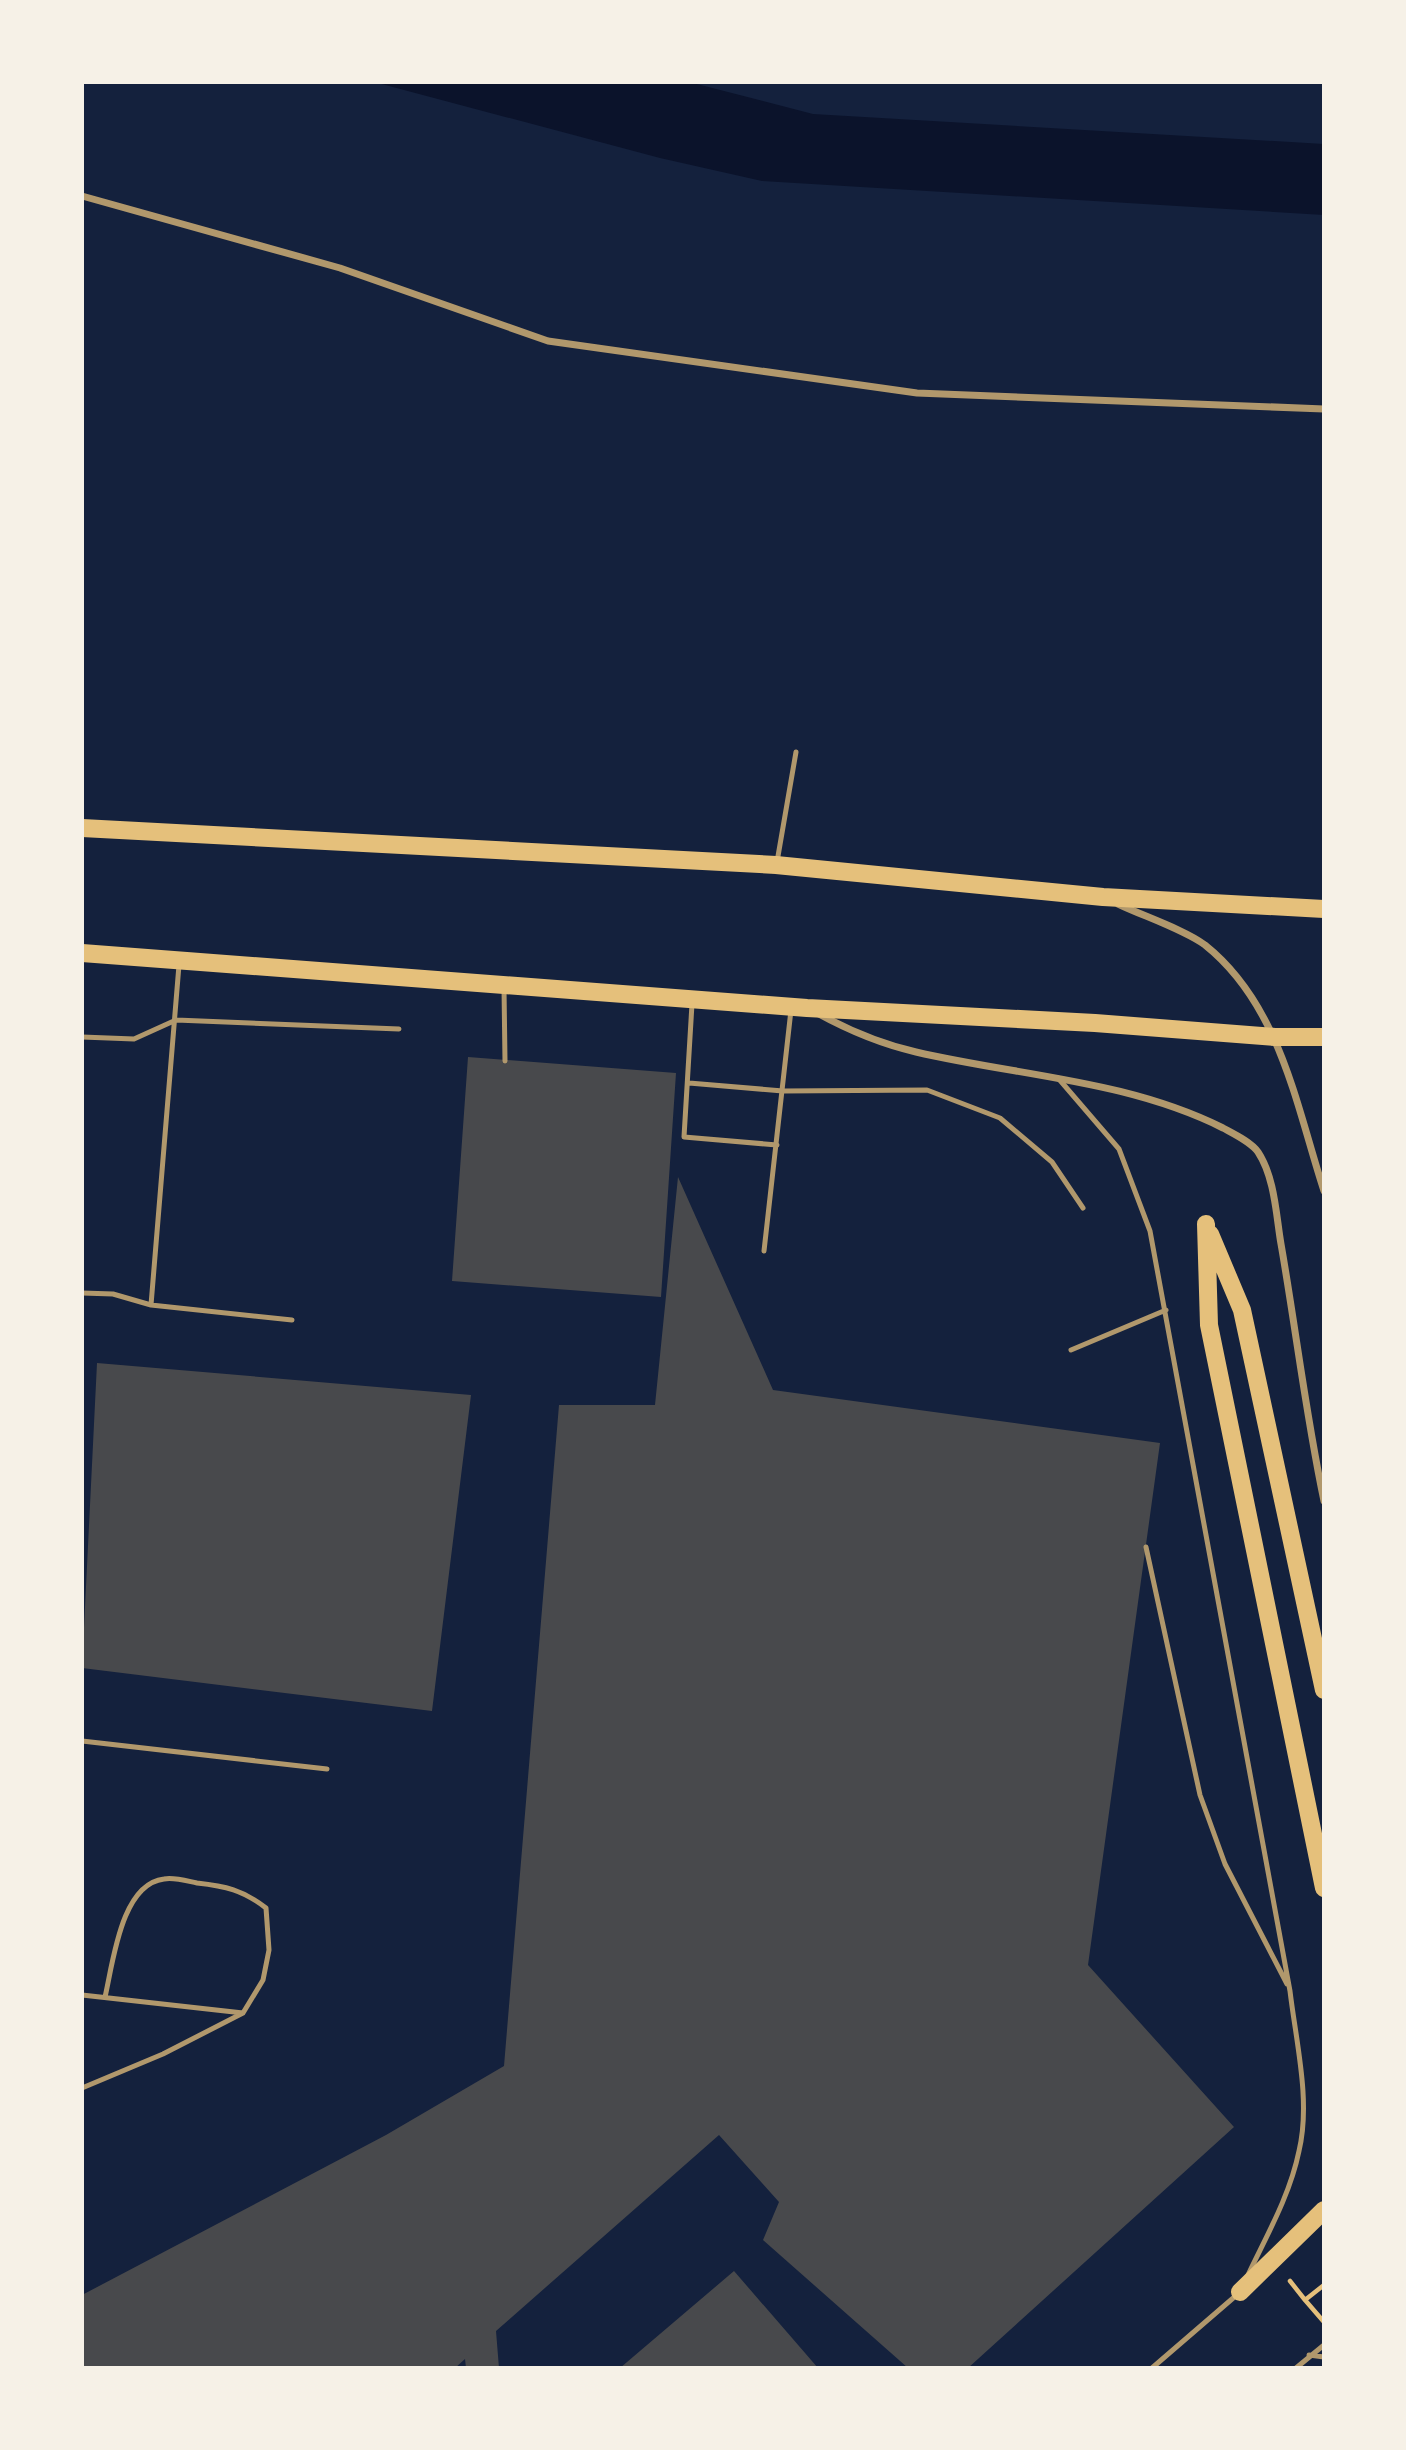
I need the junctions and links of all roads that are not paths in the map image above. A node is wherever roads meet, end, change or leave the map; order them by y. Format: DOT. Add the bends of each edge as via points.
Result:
graph roads {
  1 [pos="82,196"];
  2 [pos="1324,409"];
  3 [pos="796,752"];
  4 [pos="82,828"];
  5 [pos="776,865"];
  6 [pos="1103,897"];
  7 [pos="1324,909"];
  8 [pos="82,953"];
  9 [pos="180,958"];
  10 [pos="504,985"];
  11 [pos="693,997"];
  12 [pos="799,1007"];
  13 [pos="176,1020"];
  14 [pos="398,1029"];
  15 [pos="82,1037"];
  16 [pos="1275,1037"];
  17 [pos="1324,1037"];
  18 [pos="505,1061"];
  19 [pos="1058,1078"];
  20 [pos="689,1083"];
  21 [pos="783,1091"];
  22 [pos="777,1145"];
  23 [pos="1324,1191"];
  24 [pos="1083,1208"];
  25 [pos="764,1251"];
  26 [pos="82,1293"];
  27 [pos="151,1305"];
  28 [pos="1166,1310"];
  29 [pos="292,1320"];
  30 [pos="1071,1350"];
  31 [pos="1324,1501"];
  32 [pos="1146,1547"];
  33 [pos="1324,1690"];
  34 [pos="82,1741"];
  35 [pos="327,1769"];
  36 [pos="1324,1888"];
  37 [pos="1290,1991"];
  38 [pos="82,1995"];
  39 [pos="105,1997"];
  40 [pos="243,2013"];
  41 [pos="82,2088"];
  42 [pos="1324,2210"];
  43 [pos="1240,2292"];
  44 [pos="1324,2345"];
  45 [pos="1309,2355"];
  46 [pos="1324,2357"];
  47 [pos="1152,2368"];
  48 [pos="1296,2368"];
  1 -- 2 [label="street" via="340,268 548,341 917,393"];
  3 -- 5 [label="lane"];
  4 -- 5 [label="main road"];
  5 -- 6 [label="main road"];
  6 -- 7 [label="main road"];
  6 -- 16 [label="street" via="1203,944 1246,988"];
  8 -- 9 [label="main road"];
  9 -- 10 [label="main road"];
  9 -- 13 [label="lane"];
  10 -- 11 [label="main road"];
  10 -- 18 [label="lane"];
  11 -- 12 [label="main road"];
  11 -- 20 [label="lane"];
  12 -- 16 [label="main road"];
  12 -- 19 [label="street" via="848,1030 914,1051"];
  12 -- 21 [label="lane"];
  13 -- 14 [label="lane"];
  13 -- 15 [label="lane" via="134,1039"];
  13 -- 27 [label="lane"];
  16 -- 17 [label="main road"];
  16 -- 23 [label="street"];
  19 -- 28 [label="lane" via="1119,1149 1150,1231"];
  19 -- 31 [label="street" via="1145,1097 1188,1112 1233,1133 1257,1151 1271,1187"];
  20 -- 21 [label="lane"];
  20 -- 22 [label="lane" via="684,1138"];
  21 -- 22 [label="lane"];
  21 -- 24 [label="lane" via="927,1090 1000,1118 1052,1162"];
  22 -- 25 [label="lane"];
  26 -- 27 [label="lane" via="113,1294"];
  27 -- 29 [label="lane"];
  28 -- 30 [label="lane"];
  28 -- 37 [label="lane"];
  32 -- 37 [label="lane" via="1200,1795 1225,1864"];
  33 -- 36 [label="main road" via="1242,1310 1206,1224 1209,1325"];
  34 -- 35 [label="lane"];
  37 -- 43 [label="lane" via="1303,2100 1300,2150 1281,2206"];
  38 -- 39 [label="lane"];
  39 -- 40 [label="lane"];
  39 -- 40 [label="lane" via="127,1908 144,1888 164,1878 231,1887 266,1908 263,1980"];
  40 -- 41 [label="lane"];
  42 -- 43 [label="main road"];
  43 -- 47 [label="lane"];
  44 -- 45 [label="lane"];
  45 -- 46 [label="lane"];
  45 -- 48 [label="lane"];
}
